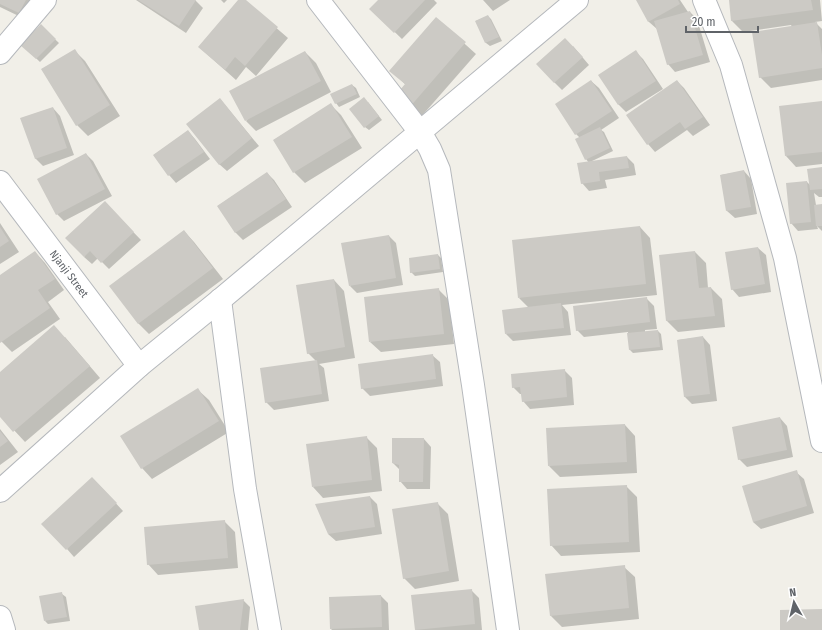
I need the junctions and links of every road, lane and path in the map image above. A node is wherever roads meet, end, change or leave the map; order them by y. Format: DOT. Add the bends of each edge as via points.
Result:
graph roads {
  1 [pos="45,0"];
  2 [pos="318,0"];
  3 [pos="576,0"];
  4 [pos="704,0"];
  5 [pos="0,53"];
  6 [pos="420,132"];
  7 [pos="0,182"];
  8 [pos="220,300"];
  9 [pos="139,366"];
  10 [pos="822,441"];
  11 [pos="0,491"];
  12 [pos="0,617"];
  13 [pos="4,630"];
  14 [pos="270,630"];
  15 [pos="508,630"];
  1 -- 5 [label="street"];
  2 -- 6 [label="street"];
  3 -- 6 [label="street"];
  4 -- 10 [label="street" via="731,65 785,258"];
  6 -- 8 [label="street"];
  6 -- 15 [label="street" via="439,170"];
  7 -- 9 [label="street, Njanji Street"];
  8 -- 9 [label="street"];
  8 -- 14 [label="street" via="246,489"];
  9 -- 11 [label="street"];
  12 -- 13 [label="street"];
}
